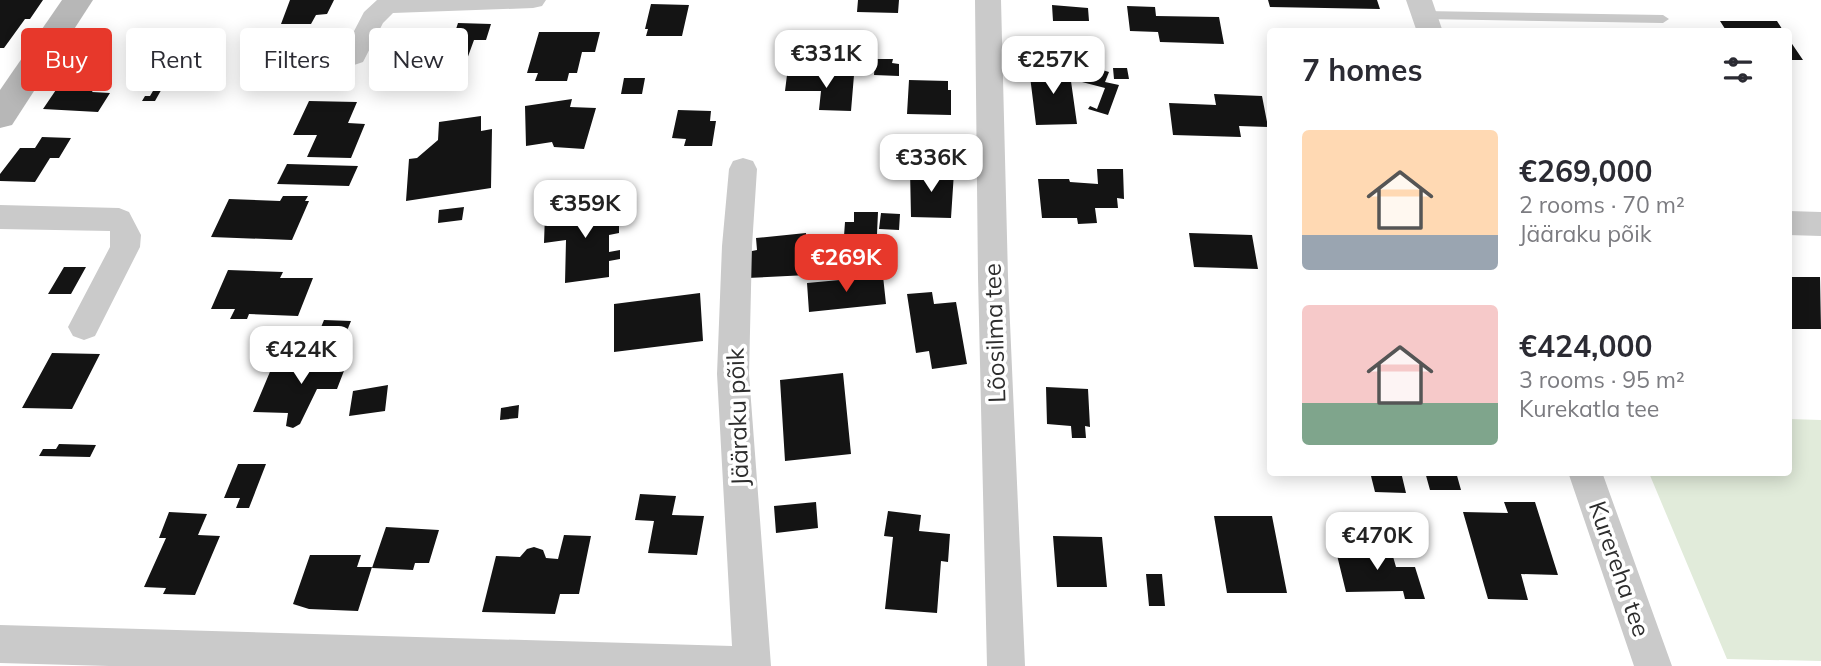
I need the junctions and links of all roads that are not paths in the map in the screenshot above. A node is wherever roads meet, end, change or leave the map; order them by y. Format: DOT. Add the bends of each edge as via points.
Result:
graph roads {
  1 [pos="78,0"];
  2 [pos="533,0"];
  3 [pos="988,0"];
  4 [pos="1425,15"];
  5 [pos="1663,19"];
  6 [pos="355,54"];
  7 [pos="0,116"];
  8 [pos="743,169"];
  9 [pos="0,217"];
  10 [pos="1792,223"];
  11 [pos="1821,224"];
  12 [pos="84,327"];
  13 [pos="1585,476"];
  14 [pos="0,644"];
  15 [pos="751,666"];
  16 [pos="1006,666"];
  17 [pos="1653,666"];
  1 -- 7 [label="street"];
  2 -- 6 [label="street" via="387,5 373,18"];
  3 -- 16 [label="street, Lõosilma tee"];
  4 -- 5 [label="lane"];
  8 -- 15 [label="street, Jääraku põik" via="733,374"];
  9 -- 12 [label="street" via="119,220 126,234 125,247"];
  10 -- 11 [label="street"];
  13 -- 17 [label="street, Kurereha tee"];
  14 -- 15 [label="street"];
}
